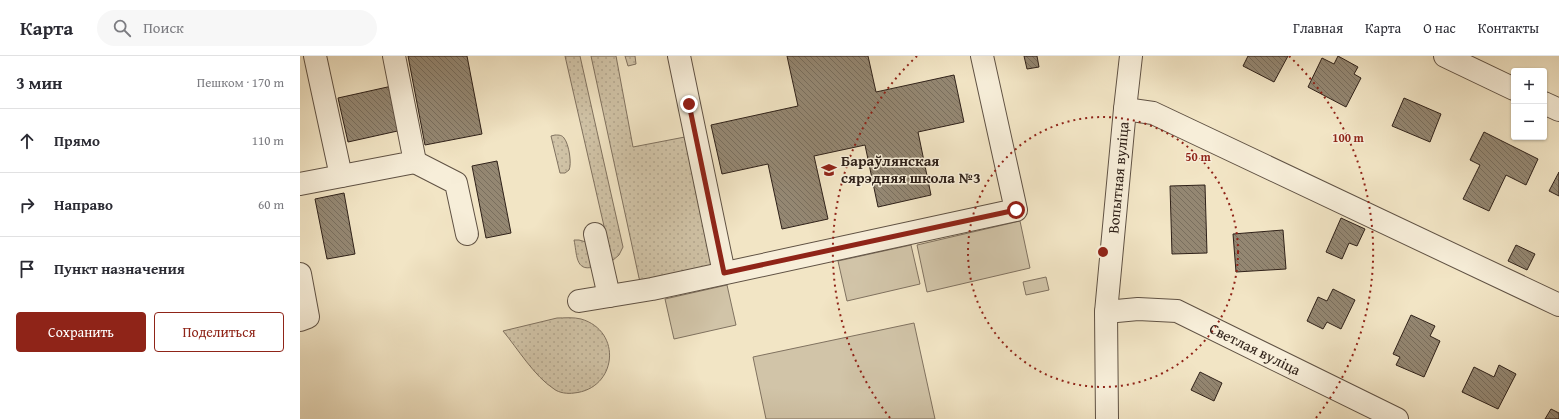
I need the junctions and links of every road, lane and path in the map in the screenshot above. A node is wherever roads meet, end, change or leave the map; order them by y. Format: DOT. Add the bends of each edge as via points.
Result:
graph roads {
  1 [pos="315,56"];
  2 [pos="394,56"];
  3 [pos="679,56"];
  4 [pos="982,56"];
  5 [pos="1132,56"];
  6 [pos="1445,56"];
  7 [pos="1511,88"];
  8 [pos="1546,104"];
  9 [pos="1125,109"];
  10 [pos="1559,110"];
  11 [pos="414,162"];
  12 [pos="341,176"];
  13 [pos="300,184"];
  14 [pos="467,234"];
  15 [pos="595,234"];
  16 [pos="724,273"];
  17 [pos="300,274"];
  18 [pos="609,296"];
  19 [pos="579,301"];
  20 [pos="1559,305"];
  21 [pos="1106,312"];
  22 [pos="304,319"];
  23 [pos="1107,419"];
  24 [pos="1397,419"];
  1 -- 12 [label="street"];
  2 -- 11 [label="street"];
  3 -- 16 [label="street"];
  4 -- 16 [label="street" via="1016,210"];
  5 -- 9 [label="street, Вопытная вуліца"];
  6 -- 7 [label="street"];
  8 -- 10 [label="street"];
  9 -- 20 [label="street" via="1153,113"];
  9 -- 21 [label="street, Вопытная вуліца"];
  11 -- 12 [label="street"];
  11 -- 14 [label="street" via="456,183"];
  12 -- 13 [label="street"];
  15 -- 18 [label="street"];
  16 -- 18 [label="street"];
  17 -- 22 [label="street"];
  18 -- 19 [label="street"];
  21 -- 23 [label="street, Вопытная вуліца"];
  21 -- 24 [label="street, Светлая вуліца" via="1138,309 1177,311"];
}
